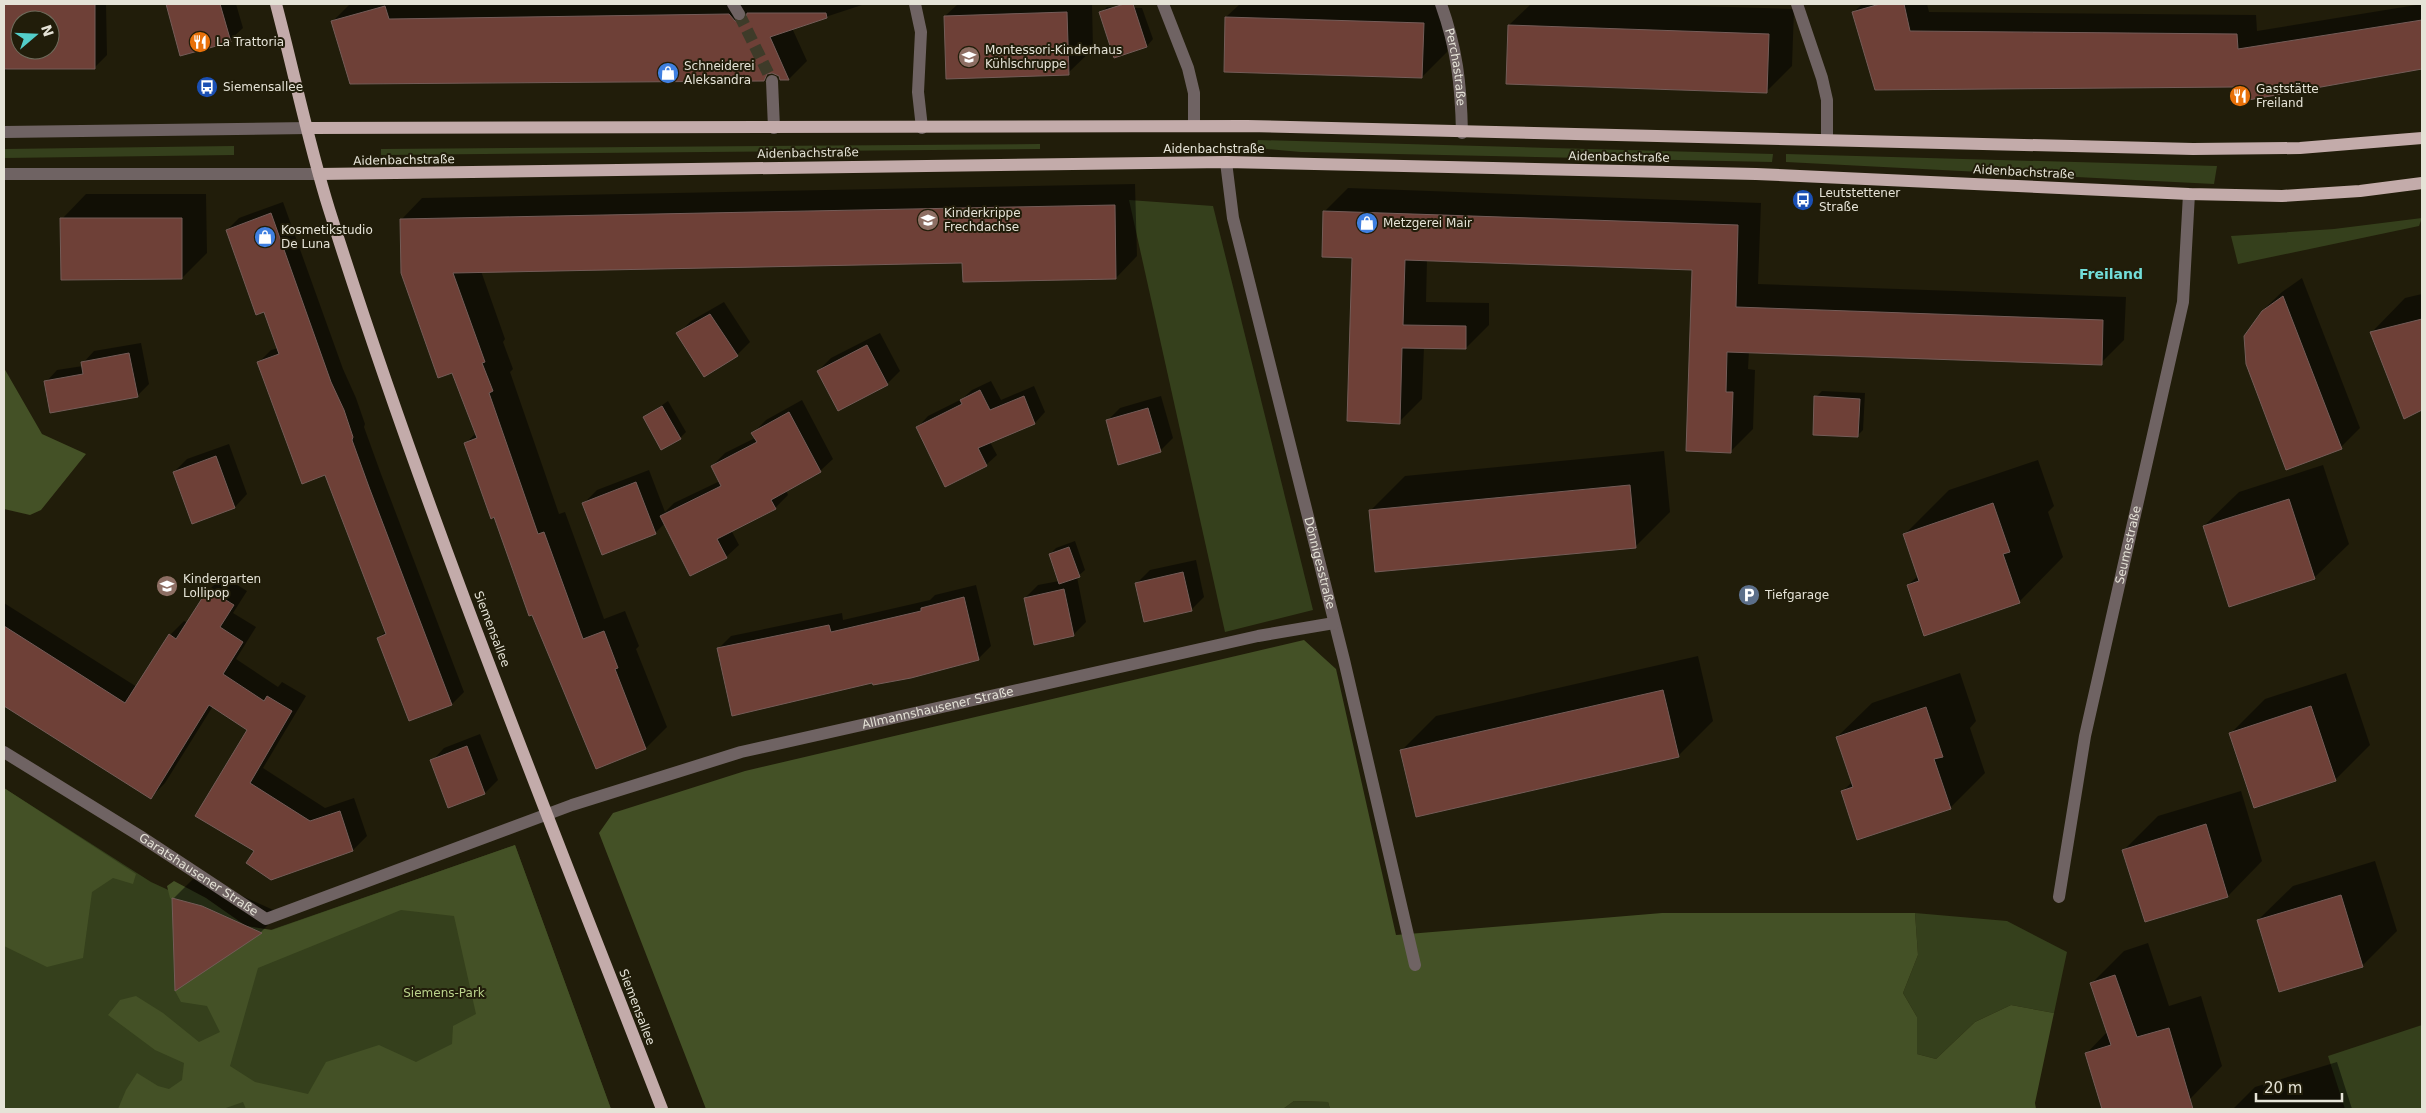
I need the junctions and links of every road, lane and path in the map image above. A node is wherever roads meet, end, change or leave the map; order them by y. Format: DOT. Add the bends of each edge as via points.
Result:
graph roads {
  1 [pos="276,4"];
  2 [pos="915,4"];
  3 [pos="1163,4"];
  4 [pos="1440,4"];
  5 [pos="1797,4"];
  6 [pos="772,81"];
  7 [pos="1194,126"];
  8 [pos="309,128"];
  9 [pos="774,128"];
  10 [pos="922,128"];
  11 [pos="4,132"];
  12 [pos="1462,132"];
  13 [pos="2422,138"];
  14 [pos="1827,139"];
  15 [pos="1226,162"];
  16 [pos="4,174"];
  17 [pos="320,174"];
  18 [pos="2422,183"];
  19 [pos="2189,194"];
  20 [pos="1334,623"];
  21 [pos="4,752"];
  22 [pos="547,815"];
  23 [pos="2059,897"];
  24 [pos="1415,965"];
  25 [pos="662,1109"];
  1 -- 8 [label="main road, Siemensallee"];
  2 -- 10 [label="street" via="920,32 918,92"];
  3 -- 7 [label="street" via="1188,68 1194,92"];
  4 -- 12 [label="street, Perchastraße" via="1452,36 1460,78"];
  5 -- 14 [label="street" via="1824,85"];
  6 -- 9 [label="street"];
  7 -- 10 [label="main road, Aidenbachstraße"];
  7 -- 12 [label="main road, Aidenbachstraße"];
  8 -- 9 [label="main road, Aidenbachstraße"];
  8 -- 11 [label="street, Aidenbachstraße"];
  8 -- 17 [label="main road, Siemensallee"];
  9 -- 10 [label="main road, Aidenbachstraße"];
  12 -- 14 [label="main road, Aidenbachstraße"];
  13 -- 14 [label="main road, Aidenbachstraße" via="2300,148 2193,149"];
  15 -- 17 [label="main road, Aidenbachstraße"];
  15 -- 19 [label="main road, Aidenbachstraße" via="1756,174"];
  15 -- 20 [label="street, Dönnigesstraße" via="1233,218"];
  16 -- 17 [label="street, Aidenbachstraße"];
  17 -- 22 [label="main road, Siemensallee" via="418,473"];
  18 -- 19 [label="main road, Aidenbachstraße" via="2282,196"];
  19 -- 23 [label="street, Seumestraße" via="2183,302 2085,736"];
  20 -- 22 [label="street, Allmannshausener Straße" via="1258,636 741,752"];
  20 -- 24 [label="street, Dönnigesstraße"];
  21 -- 22 [label="street, Garatshausener Straße" via="266,919"];
  22 -- 25 [label="main road, Siemensallee"];
}
